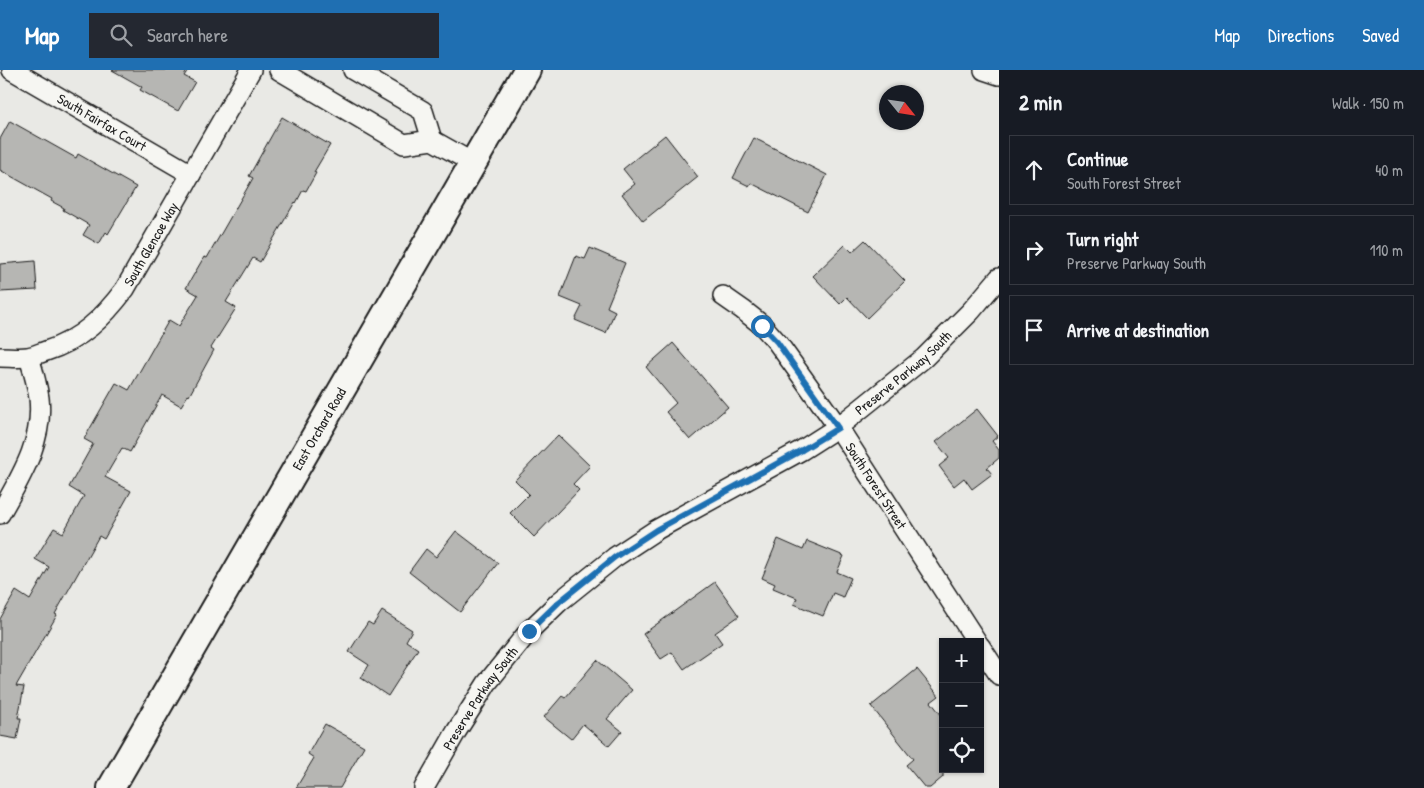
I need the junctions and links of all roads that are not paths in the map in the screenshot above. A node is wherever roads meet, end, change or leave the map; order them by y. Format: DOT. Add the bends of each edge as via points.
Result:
graph roads {
  1 [pos="12,70"];
  2 [pos="251,70"];
  3 [pos="279,70"];
  4 [pos="353,70"];
  5 [pos="527,70"];
  6 [pos="984,70"];
  7 [pos="999,75"];
  8 [pos="432,140"];
  9 [pos="473,163"];
  10 [pos="191,174"];
  11 [pos="999,278"];
  12 [pos="723,296"];
  13 [pos="29,356"];
  14 [pos="0,357"];
  15 [pos="838,428"];
  16 [pos="0,514"];
  17 [pos="975,638"];
  18 [pos="984,652"];
  19 [pos="999,675"];
  20 [pos="111,788"];
  21 [pos="424,788"];
  1 -- 10 [label="street, South Fairfax Court"];
  2 -- 10 [label="street, South Glencoe Way"];
  3 -- 8 [label="street" via="404,144"];
  4 -- 8 [label="street" via="423,111"];
  5 -- 9 [label="street, East Orchard Road"];
  6 -- 7 [label="street"];
  8 -- 9 [label="street"];
  9 -- 20 [label="street, East Orchard Road"];
  10 -- 13 [label="street, South Glencoe Way" via="125,289 110,308 78,337"];
  11 -- 15 [label="street, Preserve Parkway South" via="924,358"];
  12 -- 15 [label="street, South Forest Street" via="777,342"];
  13 -- 14 [label="street, South Glencoe Way"];
  13 -- 16 [label="street" via="39,398 37,434 30,458"];
  15 -- 17 [label="street, South Forest Street"];
  15 -- 21 [label="street, Preserve Parkway South" via="656,530 615,557 559,602 529,631 487,683"];
  18 -- 19 [label="street"];
}
